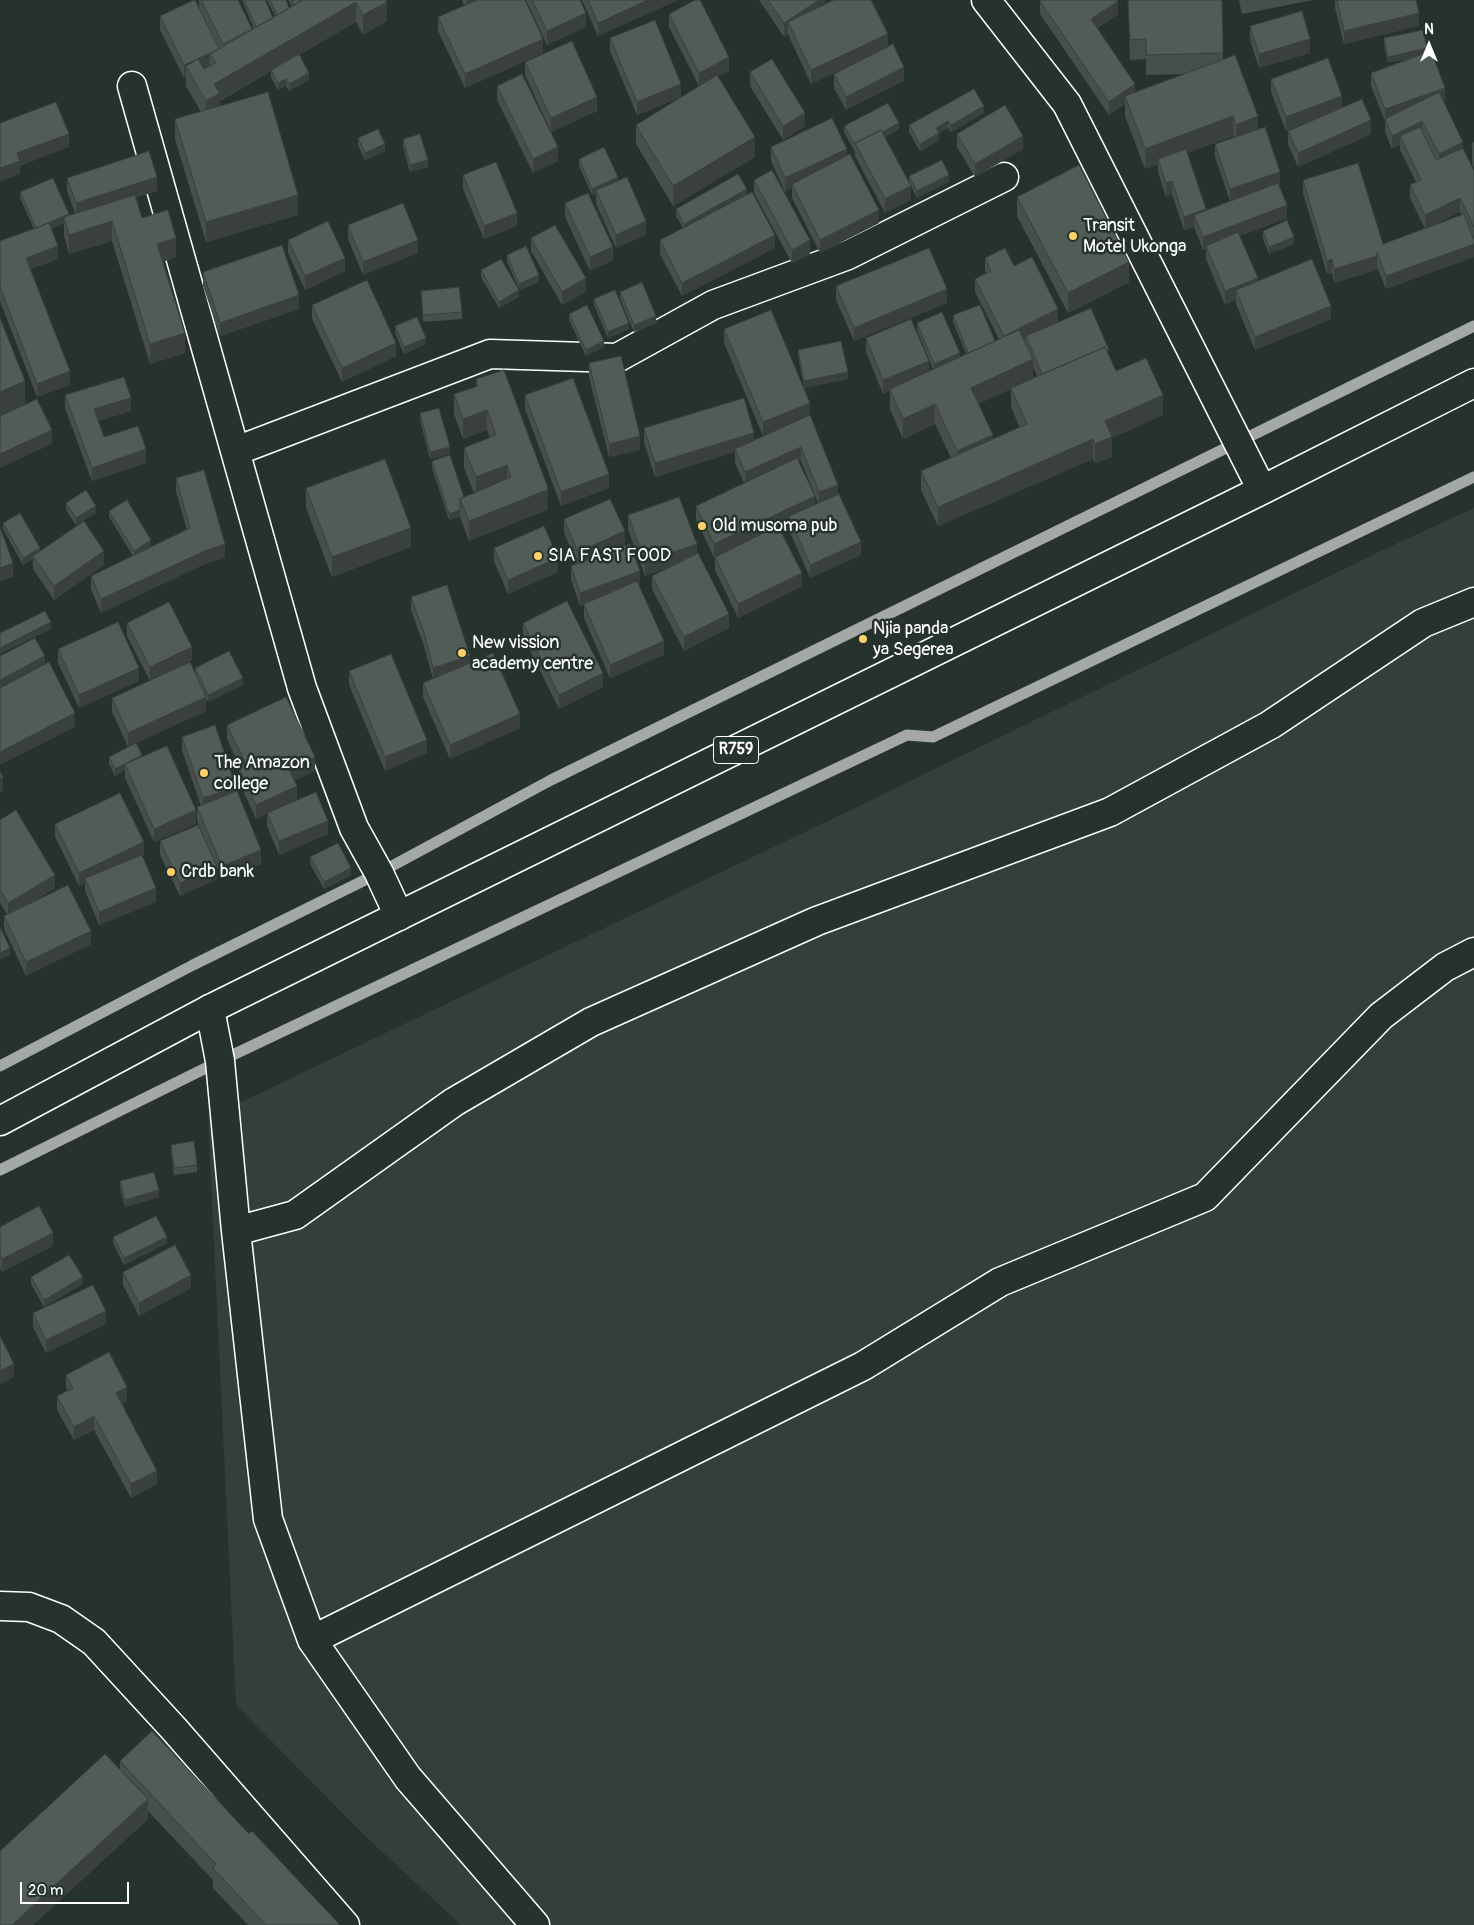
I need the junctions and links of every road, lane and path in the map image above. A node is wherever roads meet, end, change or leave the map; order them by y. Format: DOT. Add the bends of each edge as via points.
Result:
graph roads {
  1 [pos="986,0"];
  2 [pos="132,86"];
  3 [pos="1004,178"];
  4 [pos="1474,383"];
  5 [pos="236,451"];
  6 [pos="1262,490"];
  7 [pos="1474,602"];
  8 [pos="399,916"];
  9 [pos="1474,952"];
  10 [pos="210,1009"];
  11 [pos="0,1121"];
  12 [pos="236,1231"];
  13 [pos="0,1606"];
  14 [pos="312,1640"];
  15 [pos="345,1925"];
  16 [pos="535,1925"];
  1 -- 6 [label="main road" via="1067,104"];
  2 -- 5 [label="main road"];
  3 -- 5 [label="main road" via="848,255 713,305 617,358 490,354"];
  4 -- 6 [label="main road, R759"];
  5 -- 8 [label="main road" via="302,688 354,828"];
  6 -- 8 [label="main road, R759"];
  7 -- 12 [label="main road" via="1423,623 1270,724 1110,812 818,921 591,1022 454,1102 295,1215"];
  8 -- 10 [label="main road, R759"];
  9 -- 14 [label="main road" via="1445,967 1381,1016 1205,1196 1000,1282 863,1366"];
  10 -- 11 [label="main road, R759"];
  10 -- 12 [label="main road" via="220,1061"];
  12 -- 14 [label="main road" via="268,1519"];
  13 -- 15 [label="main road" via="30,1607 61,1619 94,1642"];
  14 -- 16 [label="main road" via="408,1778"];
}
